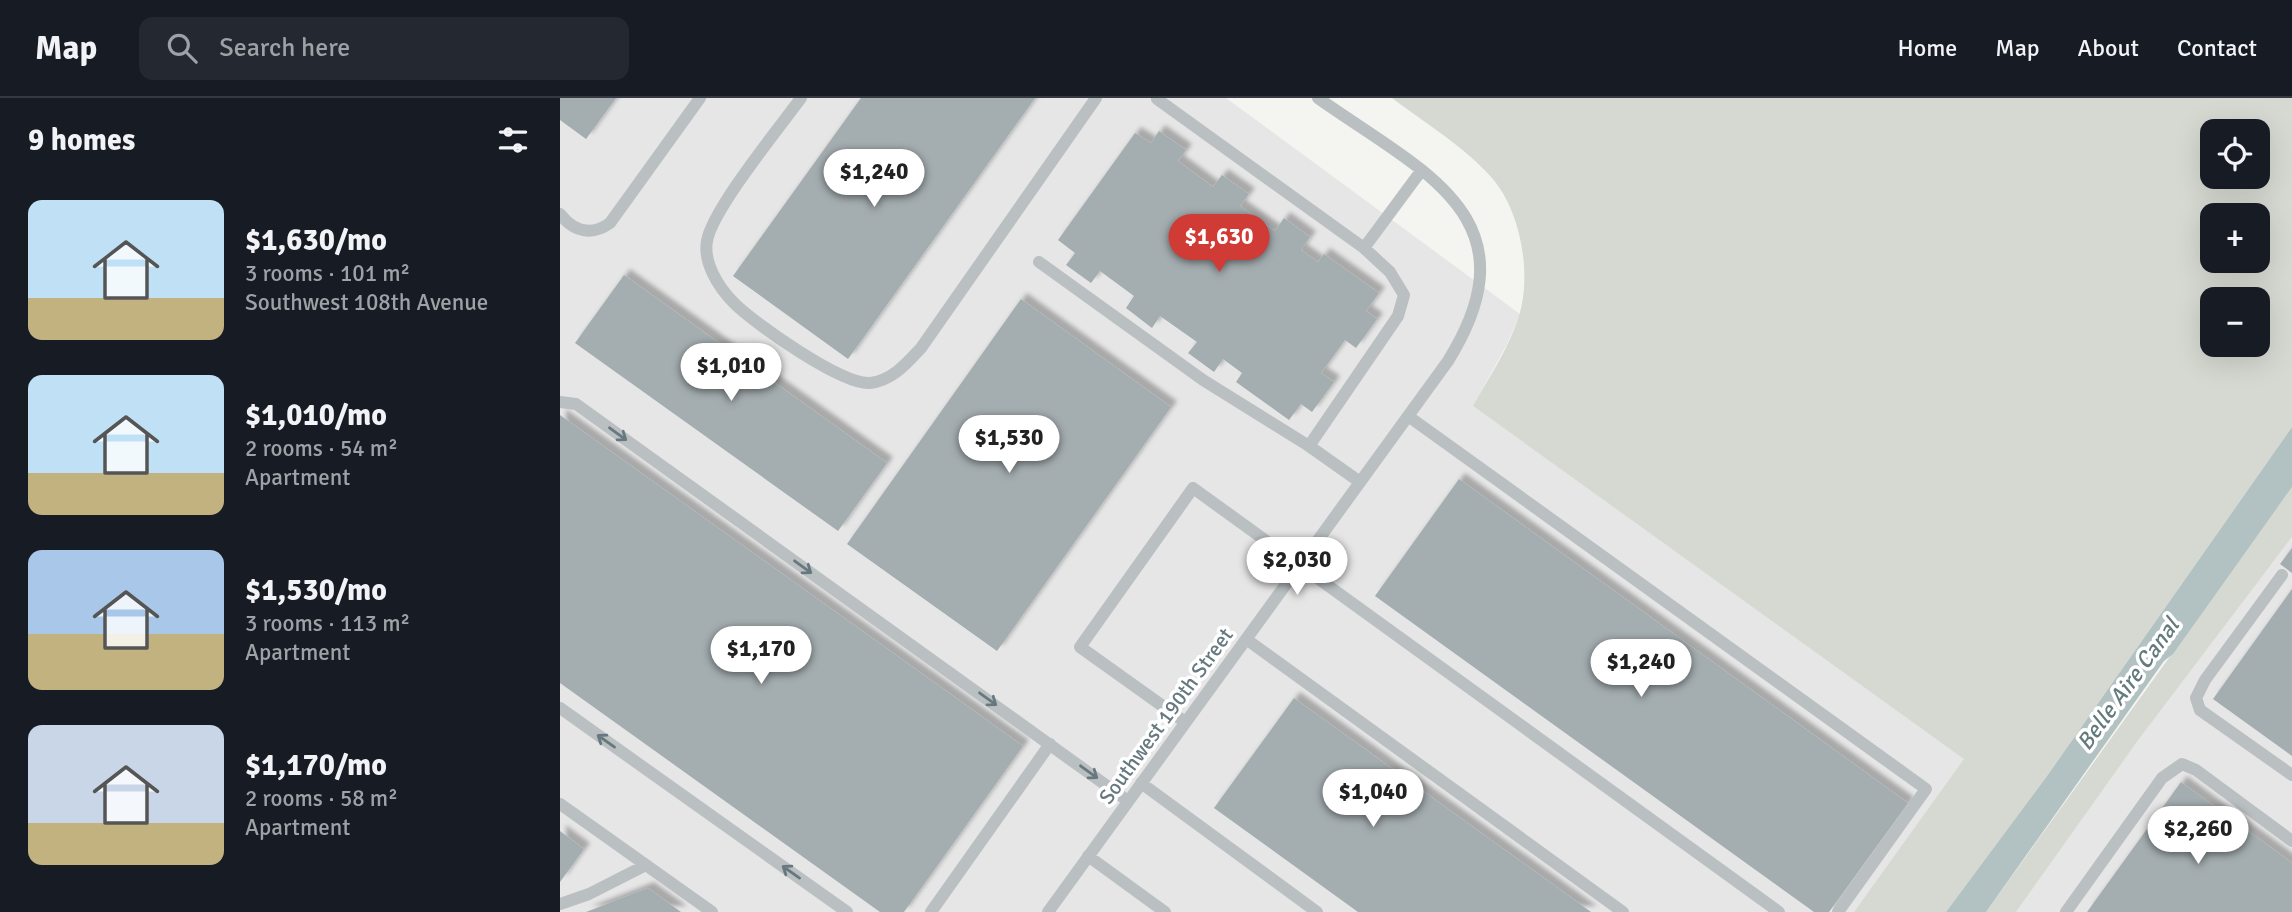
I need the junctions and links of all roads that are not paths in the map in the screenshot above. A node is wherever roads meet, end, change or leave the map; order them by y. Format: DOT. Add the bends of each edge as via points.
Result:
graph roads {
  1 [pos="699,98"];
  2 [pos="801,98"];
  3 [pos="1096,98"];
  4 [pos="1318,98"];
  5 [pos="1157,99"];
  6 [pos="1421,171"];
  7 [pos="560,214"];
  8 [pos="1364,248"];
  9 [pos="1038,262"];
  10 [pos="560,402"];
  11 [pos="1408,416"];
  12 [pos="1310,446"];
  13 [pos="1360,482"];
  14 [pos="1300,565"];
  15 [pos="2282,575"];
  16 [pos="1246,639"];
  17 [pos="560,708"];
  18 [pos="1185,722"];
  19 [pos="1050,744"];
  20 [pos="2292,775"];
  21 [pos="1141,783"];
  22 [pos="1128,801"];
  23 [pos="560,804"];
  24 [pos="2292,841"];
  25 [pos="1088,856"];
  26 [pos="646,865"];
  27 [pos="560,904"];
  28 [pos="712,912"];
  29 [pos="847,912"];
  30 [pos="931,912"];
  31 [pos="1048,912"];
  32 [pos="1165,912"];
  33 [pos="1317,912"];
  34 [pos="1623,912"];
  35 [pos="1779,912"];
  36 [pos="1838,912"];
  37 [pos="2066,912"];
  1 -- 7 [label="street" via="610,223 589,232 576,229"];
  2 -- 3 [label="street" via="716,217 707,241 708,263 734,304 832,373 867,383 885,380 922,348"];
  4 -- 6 [label="street"];
  5 -- 8 [label="street"];
  6 -- 8 [label="street"];
  6 -- 11 [label="street, Southwest 190th Street" via="1461,208 1477,239 1481,284 1476,310 1448,361"];
  8 -- 12 [label="street" via="1390,272 1404,295 1398,316"];
  9 -- 12 [label="street" via="1203,380"];
  10 -- 19 [label="street, one-way" via="576,404"];
  11 -- 13 [label="street, Southwest 190th Street"];
  11 -- 36 [label="street" via="1926,789"];
  12 -- 13 [label="street"];
  13 -- 14 [label="street, Southwest 190th Street"];
  14 -- 16 [label="street, Southwest 190th Street"];
  14 -- 18 [label="street" via="1193,488 1080,647"];
  14 -- 35 [label="street"];
  15 -- 20 [label="street" via="2204,680 2196,698 2200,710"];
  16 -- 18 [label="street, Southwest 190th Street"];
  16 -- 34 [label="street"];
  29 -- 17 [label="street, one-way"];
  18 -- 21 [label="street, Southwest 190th Street"];
  19 -- 22 [label="street, one-way"];
  19 -- 30 [label="street"];
  21 -- 22 [label="street, Southwest 190th Street"];
  21 -- 33 [label="street"];
  22 -- 25 [label="street, Southwest 190th Street"];
  23 -- 26 [label="street"];
  24 -- 37 [label="street" via="2182,764 2162,778"];
  25 -- 31 [label="street, Southwest 190th Street"];
  25 -- 32 [label="street"];
  26 -- 27 [label="street"];
  26 -- 28 [label="street"];
}
